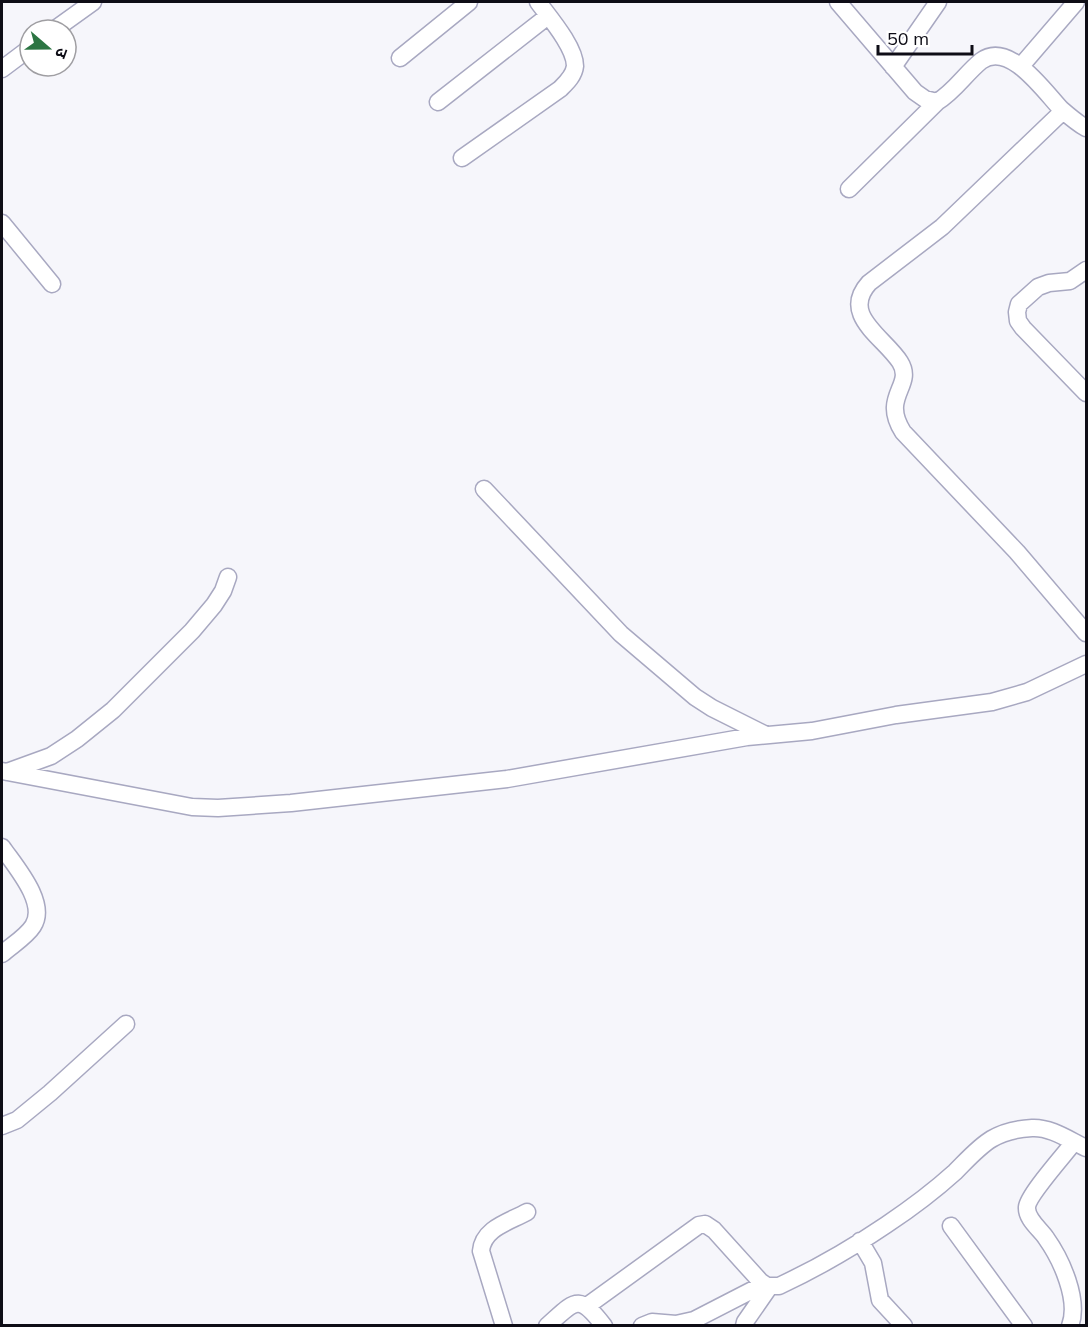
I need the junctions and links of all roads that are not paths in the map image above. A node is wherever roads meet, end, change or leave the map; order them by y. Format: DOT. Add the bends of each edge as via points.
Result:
graph roads {
  1 [pos="93,2"];
  2 [pos="470,2"];
  3 [pos="538,2"];
  4 [pos="938,2"];
  5 [pos="1076,2"];
  6 [pos="846,5"];
  7 [pos="548,16"];
  8 [pos="71,18"];
  9 [pos="18,57"];
  10 [pos="400,58"];
  11 [pos="1021,66"];
  12 [pos="894,67"];
  13 [pos="2,69"];
  14 [pos="438,102"];
  15 [pos="937,102"];
  16 [pos="1063,111"];
  17 [pos="1086,129"];
  18 [pos="462,158"];
  19 [pos="849,189"];
  20 [pos="2,223"];
  21 [pos="1086,270"];
  22 [pos="52,284"];
  23 [pos="1086,393"];
  24 [pos="484,489"];
  25 [pos="228,577"];
  26 [pos="1086,633"];
  27 [pos="1085,668"];
  28 [pos="766,735"];
  29 [pos="4,772"];
  30 [pos="2,847"];
  31 [pos="2,954"];
  32 [pos="126,1024"];
  33 [pos="2,1126"];
  34 [pos="1080,1145"];
  35 [pos="527,1212"];
  36 [pos="951,1226"];
  37 [pos="860,1240"];
  38 [pos="767,1285"];
  39 [pos="587,1306"];
  40 [pos="504,1326"];
  41 [pos="547,1326"];
  42 [pos="604,1326"];
  43 [pos="642,1326"];
  44 [pos="744,1326"];
  45 [pos="904,1326"];
  46 [pos="1024,1326"];
  47 [pos="1070,1326"];
  1 -- 8 [label="street"];
  2 -- 10 [label="street"];
  3 -- 7 [label="street"];
  4 -- 12 [label="street"];
  5 -- 11 [label="street"];
  6 -- 12 [label="street"];
  7 -- 14 [label="street"];
  7 -- 18 [label="street" via="572,52 575,68 569,80"];
  9 -- 13 [label="street"];
  11 -- 15 [label="street" via="997,56 982,60"];
  11 -- 16 [label="street"];
  12 -- 15 [label="street" via="915,92"];
  15 -- 19 [label="street"];
  16 -- 17 [label="street"];
  16 -- 26 [label="street" via="942,227 869,282 862,291 859,312 906,375 894,405 903,432 1024,560"];
  20 -- 22 [label="street"];
  21 -- 23 [label="street" via="1070,281 1038,287 1019,304 1017,312 1023,328"];
  24 -- 28 [label="street" via="621,634 712,708"];
  25 -- 29 [label="street" via="214,605 192,631 113,710 51,756"];
  27 -- 28 [label="street" via="992,702"];
  28 -- 29 [label="street" via="507,779 218,808 192,807"];
  30 -- 31 [label="street" via="35,897 38,914 29,930"];
  32 -- 33 [label="street" via="17,1120"];
  34 -- 37 [label="street" via="1041,1128 994,1138 977,1148 955,1172 910,1208"];
  34 -- 47 [label="street" via="1030,1198 1027,1210 1062,1266 1074,1311"];
  35 -- 40 [label="street" via="492,1230 482,1242 481,1251"];
  36 -- 46 [label="street"];
  37 -- 38 [label="street" via="779,1286"];
  37 -- 45 [label="street" via="873,1263 880,1300"];
  38 -- 39 [label="street" via="705,1224"];
  38 -- 43 [label="street" via="694,1320"];
  38 -- 44 [label="street"];
  39 -- 41 [label="street" via="574,1304"];
  39 -- 42 [label="street"];
}
